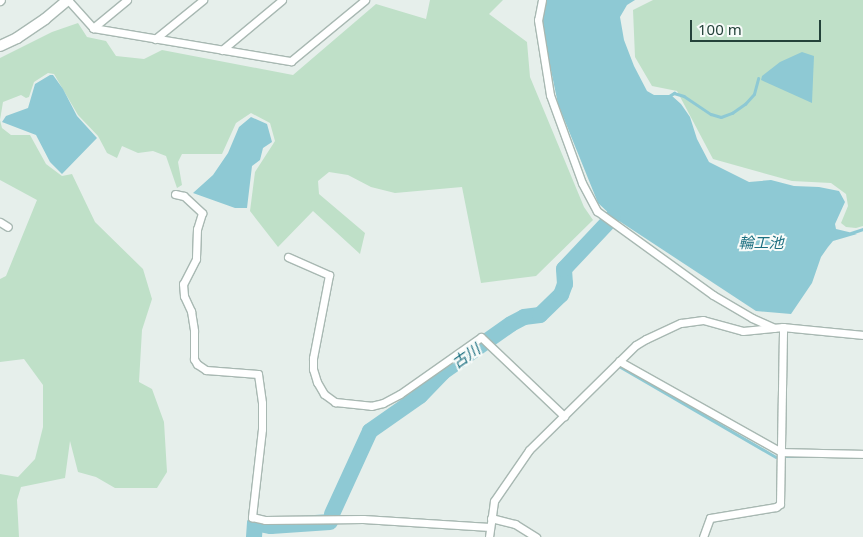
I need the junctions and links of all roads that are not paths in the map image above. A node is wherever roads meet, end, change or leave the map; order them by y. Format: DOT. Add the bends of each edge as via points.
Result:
graph roads {
  1 [pos="68,0"];
  2 [pos="126,0"];
  3 [pos="203,0"];
  4 [pos="282,0"];
  5 [pos="365,0"];
  6 [pos="542,0"];
  7 [pos="93,28"];
  8 [pos="155,40"];
  9 [pos="0,46"];
  10 [pos="222,50"];
  11 [pos="176,194"];
  12 [pos="0,222"];
  13 [pos="8,227"];
  14 [pos="288,257"];
  15 [pos="783,327"];
  16 [pos="774,328"];
  17 [pos="863,335"];
  18 [pos="619,361"];
  19 [pos="564,416"];
  20 [pos="781,452"];
  21 [pos="863,454"];
  22 [pos="491,518"];
  23 [pos="490,527"];
  24 [pos="489,537"];
  25 [pos="536,537"];
  26 [pos="703,537"];
  1 -- 7 [label="street"];
  1 -- 9 [label="street" via="38,24"];
  2 -- 7 [label="street"];
  3 -- 8 [label="street"];
  4 -- 10 [label="street"];
  5 -- 10 [label="street" via="291,61"];
  6 -- 16 [label="street" via="538,20 550,95 582,183 594,206 606,219 713,295"];
  7 -- 8 [label="street"];
  8 -- 10 [label="street"];
  11 -- 23 [label="street" via="184,196 202,213 197,229 196,259 183,284 193,321 194,360 206,370 258,374 262,429 252,517"];
  12 -- 13 [label="street"];
  14 -- 19 [label="street" via="328,275 313,369 324,394 335,402 371,406 382,403 481,337"];
  15 -- 16 [label="street"];
  15 -- 17 [label="street"];
  15 -- 20 [label="street"];
  16 -- 18 [label="street" via="743,331 703,320 692,321 646,339"];
  18 -- 19 [label="street"];
  18 -- 20 [label="street"];
  19 -- 22 [label="street" via="518,464 494,501"];
  20 -- 21 [label="street"];
  20 -- 26 [label="street" via="780,504 710,518"];
  22 -- 23 [label="street"];
  22 -- 25 [label="street" via="515,524"];
  23 -- 24 [label="street"];
}
